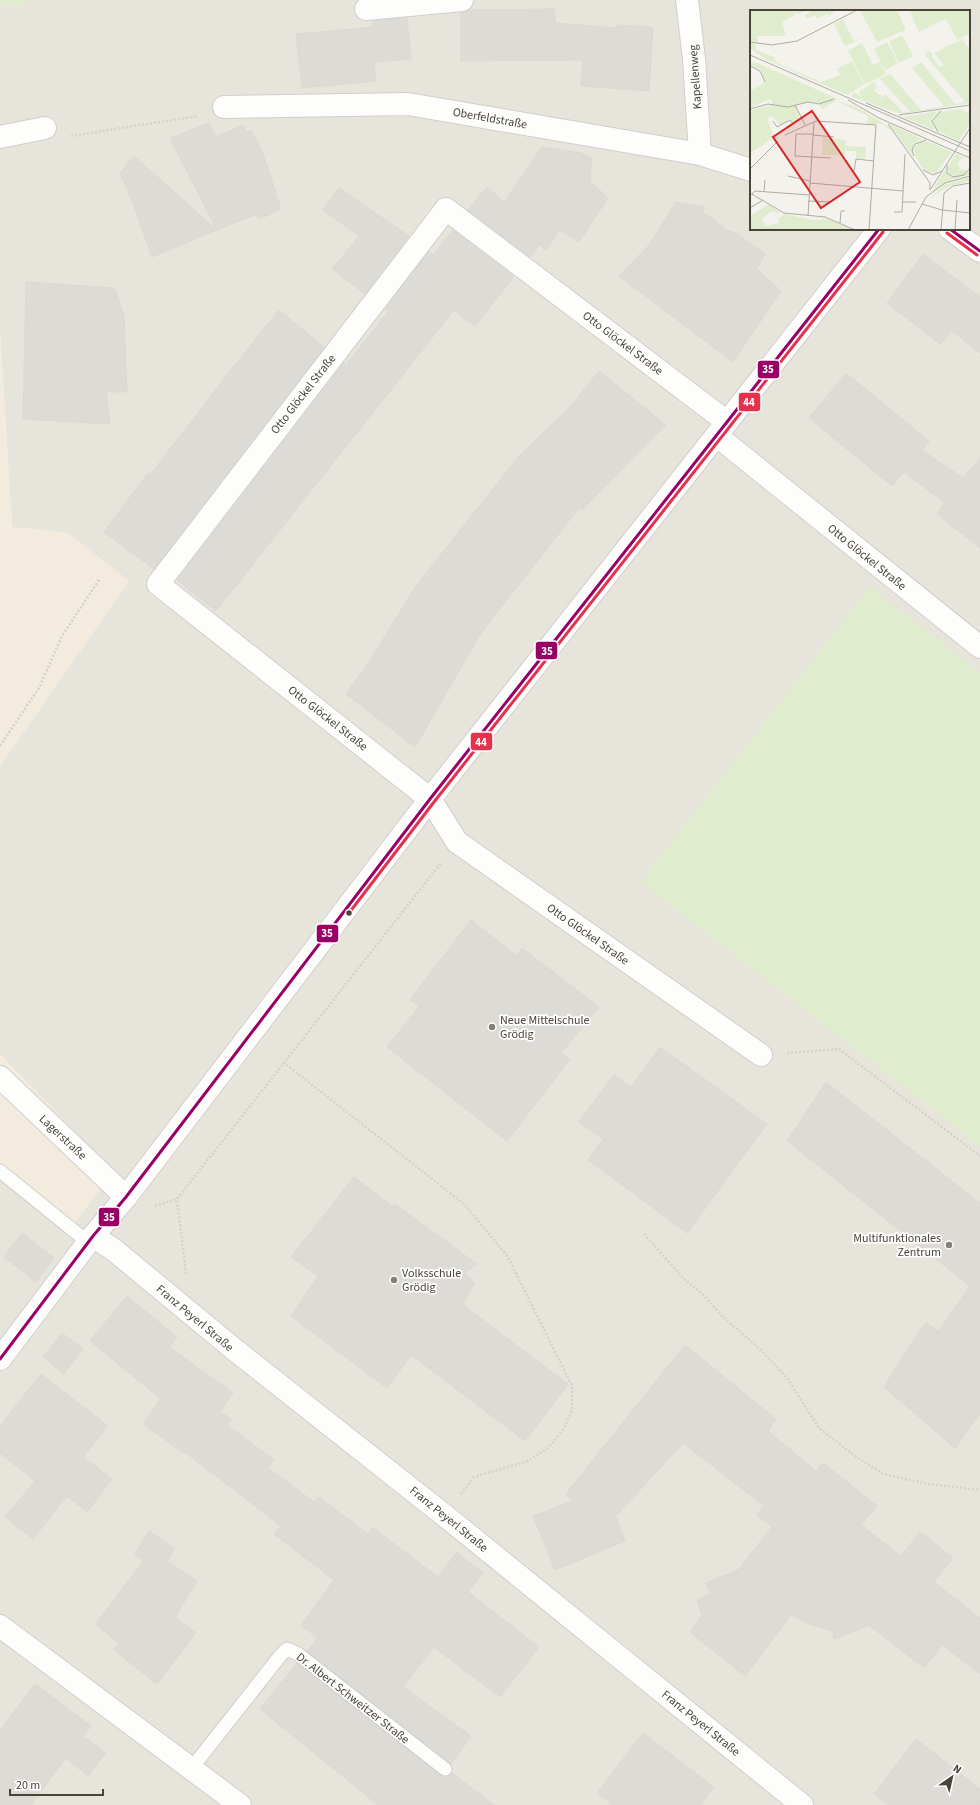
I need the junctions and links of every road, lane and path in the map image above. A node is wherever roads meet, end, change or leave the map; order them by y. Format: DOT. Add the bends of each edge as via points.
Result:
graph roads {
  1 [pos="462,0"];
  2 [pos="687,0"];
  3 [pos="366,9"];
  4 [pos="224,107"];
  5 [pos="45,128"];
  6 [pos="0,137"];
  7 [pos="700,154"];
  8 [pos="750,170"];
  9 [pos="878,230"];
  10 [pos="951,230"];
  11 [pos="980,251"];
  12 [pos="722,429"];
  13 [pos="99,580"];
  14 [pos="980,647"];
  15 [pos="0,746"];
  16 [pos="430,799"];
  17 [pos="457,842"];
  18 [pos="761,1055"];
  19 [pos="283,1062"];
  20 [pos="0,1077"];
  21 [pos="980,1156"];
  22 [pos="0,1171"];
  23 [pos="126,1197"];
  24 [pos="644,1234"];
  25 [pos="91,1240"];
  26 [pos="186,1276"];
  27 [pos="0,1360"];
  28 [pos="980,1490"];
  29 [pos="444,1515"];
  30 [pos="0,1626"];
  31 [pos="191,1769"];
  32 [pos="445,1769"];
  33 [pos="240,1805"];
  34 [pos="802,1805"];
  1 -- 3 [label="street"];
  2 -- 7 [label="street, Kapellenweg" via="694,59"];
  4 -- 5 [label="path" via="201,116 55,138"];
  4 -- 7 [label="street, Oberfeldstraße" via="408,104"];
  5 -- 6 [label="street"];
  7 -- 8 [label="street, Oberfeldstraße"];
  9 -- 12 [label="street"];
  10 -- 11 [label="street"];
  12 -- 14 [label="street, Otto Glöckel Straße"];
  12 -- 16 [label="street"];
  12 -- 16 [label="street, Otto Glöckel Straße" via="446,209 158,584"];
  13 -- 15 [label="path" via="62,636 39,688"];
  16 -- 17 [label="street, Otto Glöckel Straße"];
  16 -- 23 [label="street"];
  17 -- 18 [label="street, Otto Glöckel Straße"];
  17 -- 19 [label="path"];
  18 -- 21 [label="path" via="839,1049"];
  19 -- 26 [label="path" via="177,1199"];
  19 -- 29 [label="path" via="464,1204 508,1257 572,1386 572,1410 564,1429 548,1448 528,1461 474,1477"];
  20 -- 23 [label="street, Lagerstraße"];
  22 -- 25 [label="lane"];
  23 -- 25 [label="street"];
  24 -- 28 [label="path" via="685,1280 703,1294 723,1317 761,1350 787,1378 819,1428 851,1453 883,1474 929,1484"];
  25 -- 27 [label="street"];
  25 -- 29 [label="street, Franz Peyerl Straße" via="114,1250 235,1350"];
  29 -- 34 [label="street, Franz Peyerl Straße"];
  30 -- 31 [label="street"];
  31 -- 32 [label="lane, Dr. Albert Schweitzer Straße" via="287,1649 298,1654"];
  31 -- 33 [label="street"];
}
